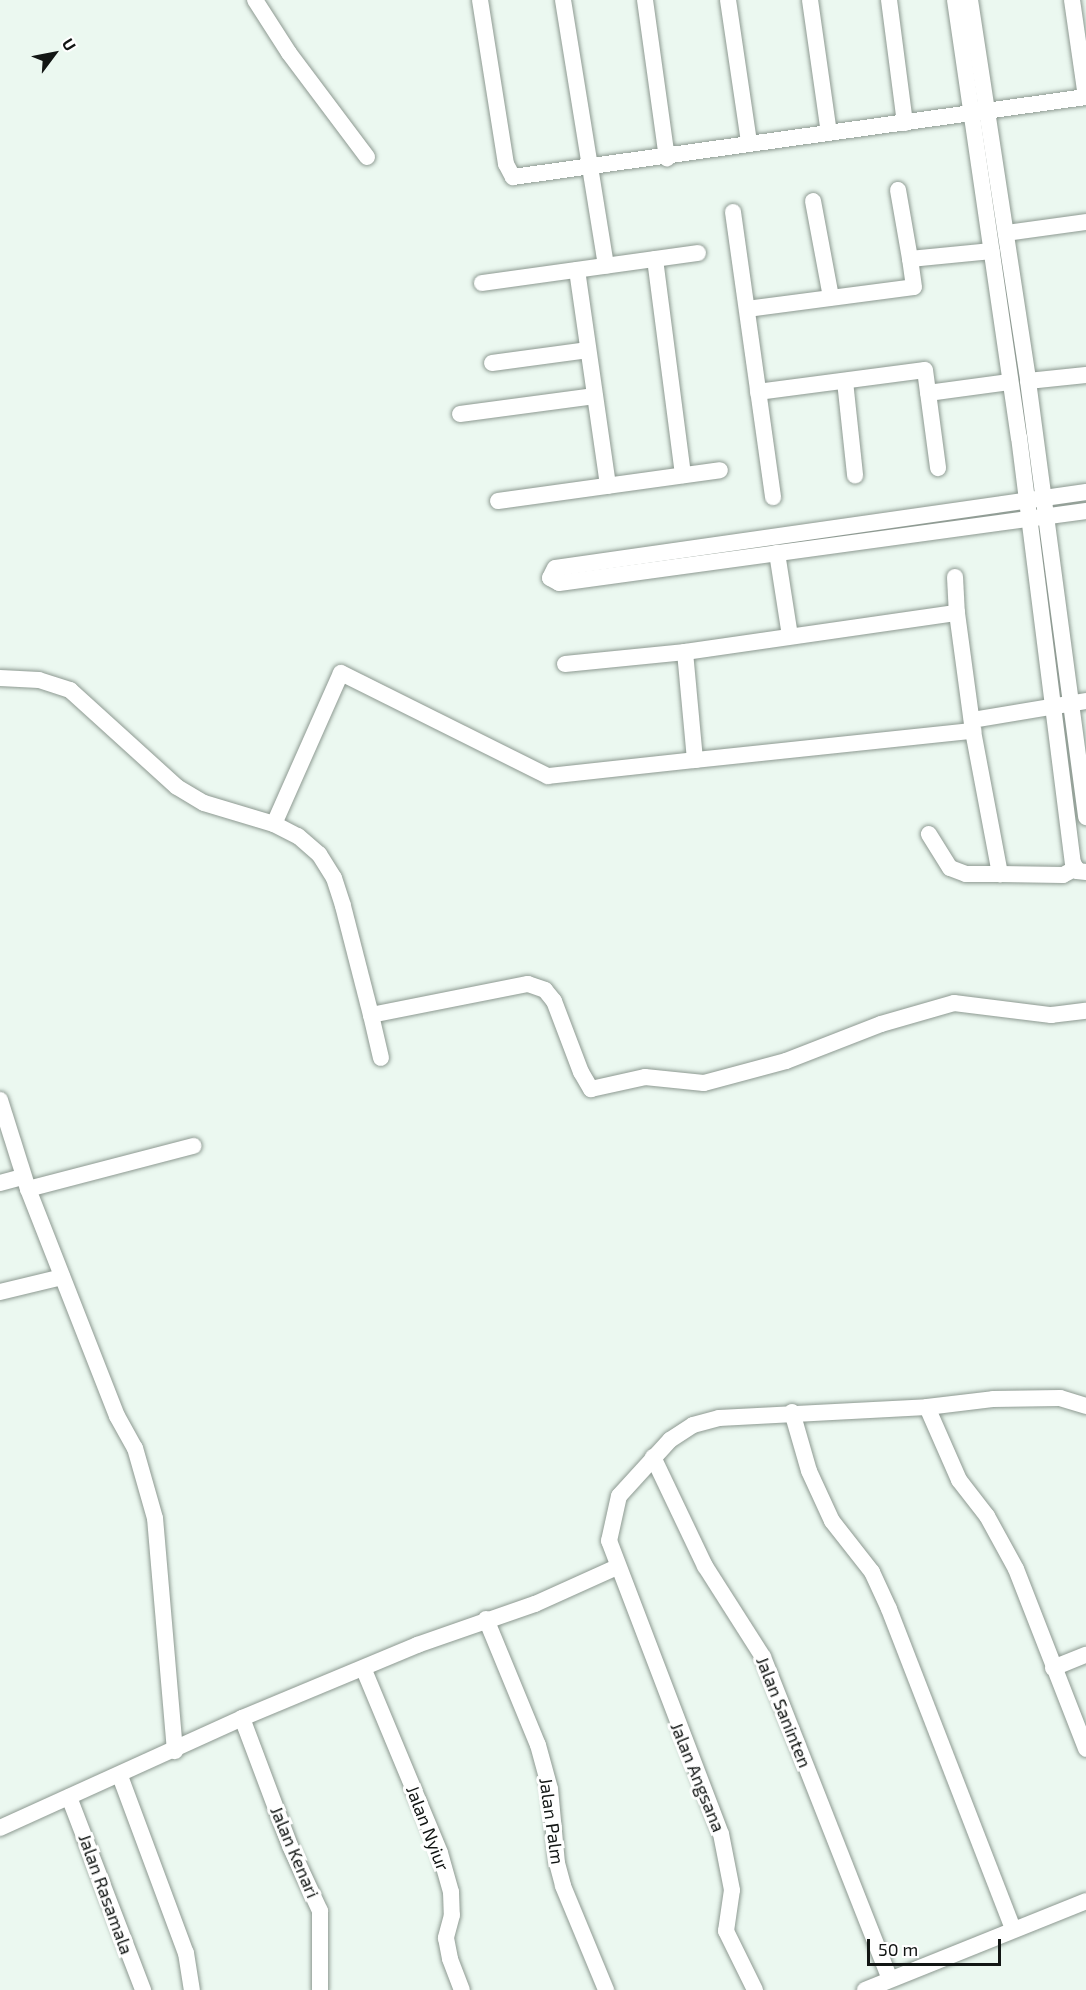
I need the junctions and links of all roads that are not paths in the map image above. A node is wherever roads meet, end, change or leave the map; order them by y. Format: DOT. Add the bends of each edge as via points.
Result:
graph roads {
  1 [pos="255,0"];
  2 [pos="480,0"];
  3 [pos="563,0"];
  4 [pos="645,0"];
  5 [pos="728,0"];
  6 [pos="810,0"];
  7 [pos="889,0"];
  8 [pos="955,0"];
  9 [pos="970,0"];
  10 [pos="1072,0"];
  11 [pos="1086,97"];
  12 [pos="979,113"];
  13 [pos="906,123"];
  14 [pos="829,133"];
  15 [pos="749,144"];
  16 [pos="367,158"];
  17 [pos="667,158"];
  18 [pos="589,168"];
  19 [pos="898,190"];
  20 [pos="813,201"];
  21 [pos="733,212"];
  22 [pos="1086,222"];
  23 [pos="1005,233"];
  24 [pos="992,251"];
  25 [pos="698,253"];
  26 [pos="655,259"];
  27 [pos="910,259"];
  28 [pos="606,266"];
  29 [pos="577,270"];
  30 [pos="482,284"];
  31 [pos="831,297"];
  32 [pos="747,309"];
  33 [pos="588,350"];
  34 [pos="492,363"];
  35 [pos="1086,375"];
  36 [pos="845,381"];
  37 [pos="1028,381"];
  38 [pos="1009,382"];
  39 [pos="758,392"];
  40 [pos="928,393"];
  41 [pos="595,396"];
  42 [pos="460,414"];
  43 [pos="938,468"];
  44 [pos="720,470"];
  45 [pos="683,475"];
  46 [pos="855,475"];
  47 [pos="608,486"];
  48 [pos="1086,492"];
  49 [pos="773,497"];
  50 [pos="1033,498"];
  51 [pos="498,501"];
  52 [pos="1086,511"];
  53 [pos="991,516"];
  54 [pos="1035,518"];
  55 [pos="891,522"];
  56 [pos="894,539"];
  57 [pos="777,553"];
  58 [pos="657,562"];
  59 [pos="955,577"];
  60 [pos="957,613"];
  61 [pos="790,636"];
  62 [pos="685,652"];
  63 [pos="565,664"];
  64 [pos="0,678"];
  65 [pos="1070,703"];
  66 [pos="972,725"];
  67 [pos="696,760"];
  68 [pos="1086,817"];
  69 [pos="274,824"];
  70 [pos="929,834"];
  71 [pos="1081,870"];
  72 [pos="1000,874"];
  73 [pos="1086,1011"];
  74 [pos="371,1015"];
  75 [pos="381,1058"];
  76 [pos="0,1100"];
  77 [pos="193,1146"];
  78 [pos="0,1183"];
  79 [pos="25,1183"];
  80 [pos="62,1277"];
  81 [pos="0,1292"];
  82 [pos="1086,1406"];
  83 [pos="927,1407"];
  84 [pos="792,1412"];
  85 [pos="653,1457"];
  86 [pos="617,1567"];
  87 [pos="486,1619"];
  88 [pos="1086,1654"];
  89 [pos="1053,1668"];
  90 [pos="364,1670"];
  91 [pos="242,1718"];
  92 [pos="1086,1749"];
  93 [pos="175,1750"];
  94 [pos="120,1776"];
  95 [pos="69,1797"];
  96 [pos="0,1828"];
  97 [pos="1086,1901"];
  98 [pos="1014,1928"];
  99 [pos="890,1979"];
  100 [pos="142,1990"];
  101 [pos="192,1990"];
  102 [pos="320,1990"];
  103 [pos="462,1990"];
  104 [pos="606,1990"];
  105 [pos="754,1990"];
  106 [pos="865,1990"];
  1 -- 16 [label="street"];
  2 -- 18 [label="street" via="509,173 526,177"];
  3 -- 18 [label="street"];
  4 -- 17 [label="street"];
  5 -- 15 [label="street"];
  6 -- 14 [label="street"];
  7 -- 13 [label="street"];
  8 -- 12 [label="street"];
  9 -- 12 [label="street"];
  10 -- 11 [label="street"];
  11 -- 12 [label="street"];
  12 -- 13 [label="street"];
  12 -- 23 [label="street"];
  12 -- 24 [label="street"];
  13 -- 14 [label="street"];
  14 -- 15 [label="street"];
  15 -- 17 [label="street"];
  17 -- 18 [label="street"];
  18 -- 28 [label="street"];
  19 -- 27 [label="street"];
  20 -- 31 [label="street"];
  21 -- 32 [label="street"];
  22 -- 23 [label="street"];
  23 -- 37 [label="street"];
  24 -- 27 [label="street"];
  24 -- 38 [label="street"];
  25 -- 26 [label="street"];
  26 -- 28 [label="street"];
  26 -- 45 [label="street"];
  27 -- 31 [label="street" via="914,287"];
  28 -- 29 [label="street"];
  29 -- 30 [label="street"];
  29 -- 33 [label="street"];
  31 -- 32 [label="street"];
  32 -- 39 [label="street"];
  33 -- 34 [label="street"];
  33 -- 41 [label="street"];
  35 -- 37 [label="street"];
  36 -- 39 [label="street"];
  36 -- 40 [label="street" via="925,370"];
  36 -- 46 [label="street"];
  37 -- 50 [label="street"];
  38 -- 40 [label="street"];
  38 -- 50 [label="street"];
  39 -- 49 [label="street"];
  40 -- 43 [label="street"];
  41 -- 42 [label="street"];
  41 -- 47 [label="street"];
  44 -- 45 [label="street"];
  45 -- 47 [label="street"];
  47 -- 51 [label="street"];
  48 -- 50 [label="street"];
  50 -- 53 [label="street"];
  50 -- 54 [label="street"];
  52 -- 54 [label="street"];
  53 -- 54 [label="street"];
  53 -- 55 [label="street"];
  53 -- 56 [label="street"];
  54 -- 65 [label="street"];
  55 -- 56 [label="street"];
  55 -- 58 [label="street"];
  56 -- 57 [label="street"];
  57 -- 58 [label="street"];
  57 -- 61 [label="street"];
  58 -- 58 [label="street" via="559,583 550,578 555,568"];
  59 -- 60 [label="street"];
  60 -- 61 [label="street"];
  60 -- 66 [label="street"];
  61 -- 62 [label="street"];
  62 -- 63 [label="street"];
  62 -- 67 [label="street"];
  64 -- 69 [label="street" via="39,681 70,690 177,787 204,803"];
  65 -- 66 [label="street"];
  65 -- 68 [label="street"];
  65 -- 71 [label="street"];
  66 -- 67 [label="street"];
  66 -- 72 [label="street"];
  67 -- 69 [label="street" via="548,776 340,673"];
  69 -- 74 [label="street" via="298,836 319,854 334,878"];
  70 -- 72 [label="street" via="950,868 966,874"];
  71 -- 72 [label="street" via="1051,876"];
  73 -- 74 [label="street" via="1051,1015 954,1003 881,1024 786,1061 704,1083 645,1077 597,1090 587,1085 554,1000 545,990 528,984"];
  74 -- 75 [label="street"];
  76 -- 79 [label="street"];
  77 -- 79 [label="street"];
  78 -- 79 [label="street"];
  79 -- 80 [label="street"];
  80 -- 81 [label="street"];
  80 -- 93 [label="street" via="117,1416 135,1448 155,1518"];
  82 -- 83 [label="street, Jalan Angsana" via="1060,1398 993,1399"];
  83 -- 84 [label="street, Jalan Angsana"];
  83 -- 89 [label="street" via="959,1480 1001,1538"];
  84 -- 85 [label="street, Jalan Angsana" via="743,1414 693,1425"];
  84 -- 98 [label="street" via="809,1471 832,1521 872,1572 890,1609"];
  85 -- 86 [label="street, Jalan Angsana" via="620,1496 609,1540"];
  85 -- 99 [label="street, Jalan Saninten" via="705,1566 763,1657"];
  86 -- 87 [label="street" via="535,1604"];
  86 -- 105 [label="street, Jalan Angsana" via="721,1834 732,1890 726,1931"];
  87 -- 90 [label="street"];
  87 -- 104 [label="street, Jalan Palm" via="538,1745 550,1789 563,1886"];
  88 -- 89 [label="street"];
  89 -- 92 [label="street"];
  90 -- 91 [label="street"];
  90 -- 103 [label="street, Jalan Nyiur" via="440,1853 451,1892 452,1915 446,1938"];
  91 -- 93 [label="street"];
  91 -- 102 [label="street, Jalan Kenari" via="290,1846 320,1911"];
  93 -- 94 [label="street"];
  94 -- 95 [label="street"];
  94 -- 101 [label="street" via="186,1953"];
  95 -- 96 [label="street"];
  95 -- 100 [label="street, Jalan Rasamala"];
  97 -- 98 [label="street"];
  98 -- 99 [label="street"];
  99 -- 106 [label="street"];
}
